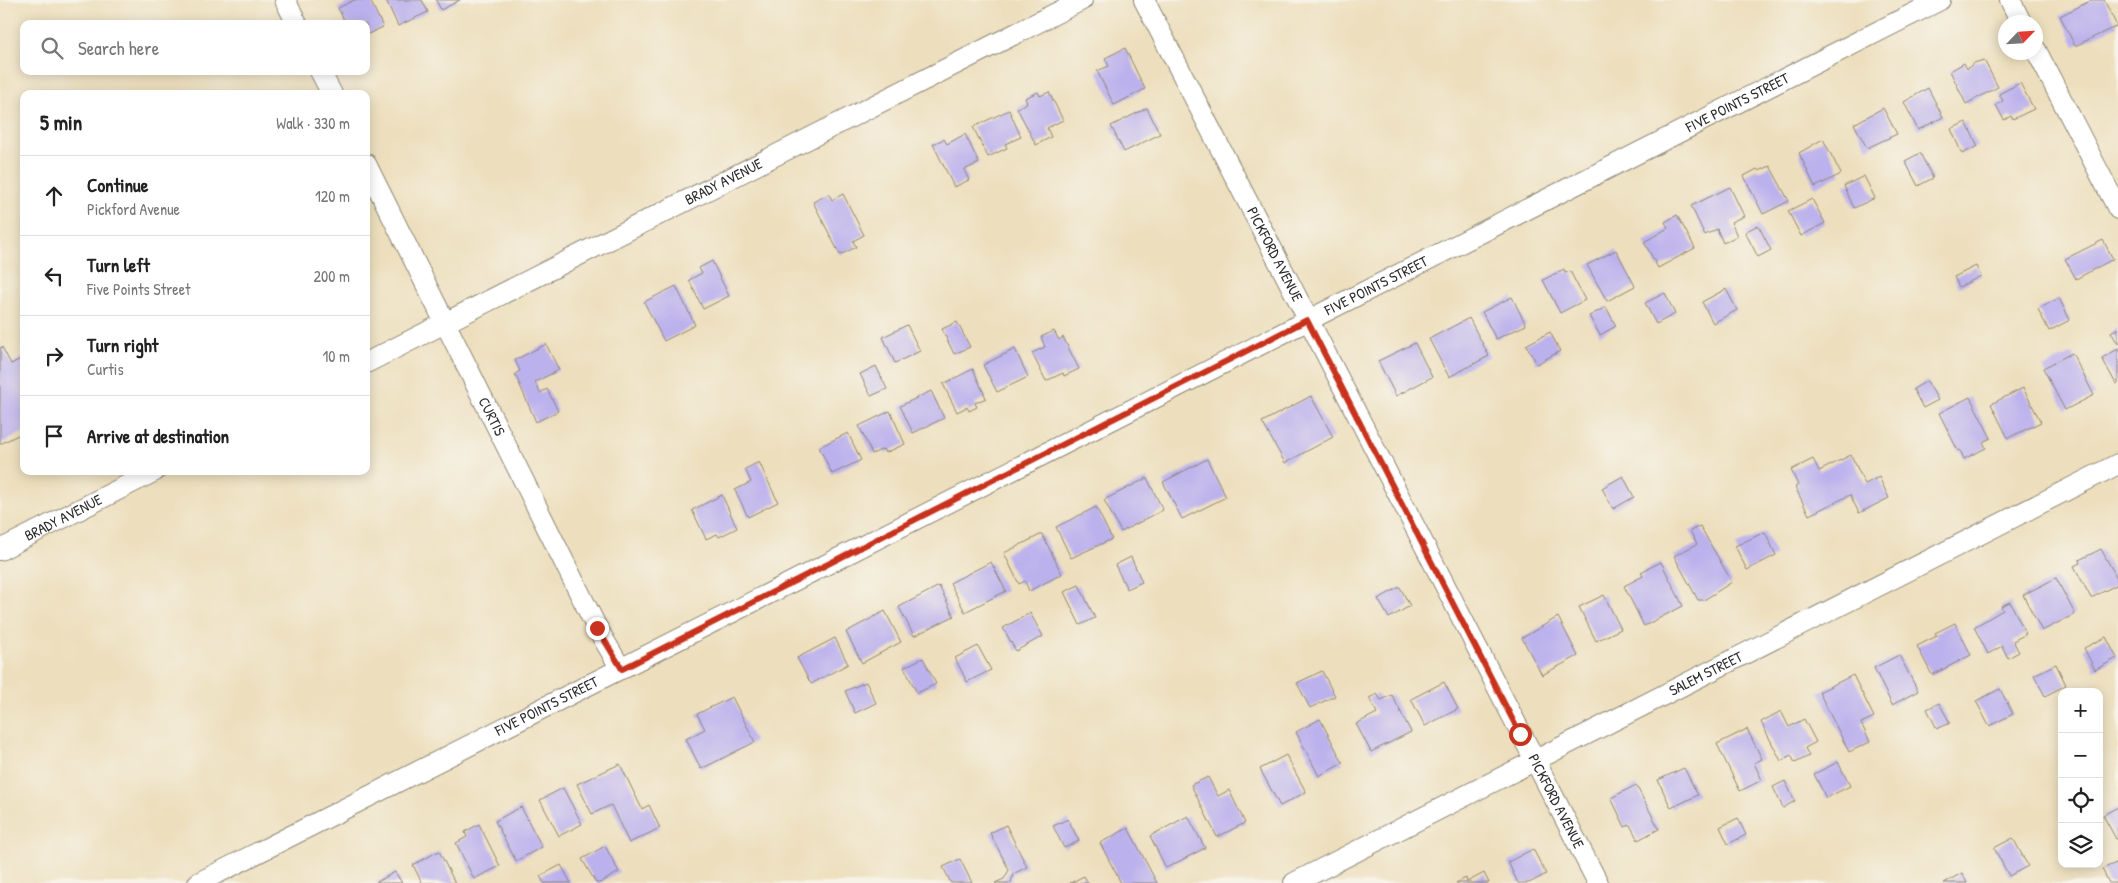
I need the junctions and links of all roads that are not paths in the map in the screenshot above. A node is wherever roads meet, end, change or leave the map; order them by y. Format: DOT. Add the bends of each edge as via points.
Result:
graph roads {
  1 [pos="285,0"];
  2 [pos="1082,0"];
  3 [pos="1144,0"];
  4 [pos="1940,0"];
  5 [pos="2010,0"];
  6 [pos="2018,15"];
  7 [pos="295,20"];
  8 [pos="2041,60"];
  9 [pos="322,75"];
  10 [pos="330,90"];
  11 [pos="370,172"];
  12 [pos="2118,209"];
  13 [pos="1307,320"];
  14 [pos="445,323"];
  15 [pos="370,361"];
  16 [pos="2118,464"];
  17 [pos="147,475"];
  18 [pos="0,550"];
  19 [pos="622,669"];
  20 [pos="1534,761"];
  21 [pos="198,883"];
  22 [pos="1294,883"];
  23 [pos="1598,883"];
  1 -- 7 [label="street"];
  2 -- 14 [label="street, BRADY AVENUE"];
  3 -- 13 [label="street, PICKFORD AVENUE"];
  4 -- 13 [label="street, FIVE POINTS STREET"];
  5 -- 6 [label="street"];
  8 -- 12 [label="street"];
  9 -- 10 [label="street"];
  11 -- 14 [label="street, CURTIS"];
  13 -- 19 [label="street, FIVE POINTS STREET"];
  13 -- 20 [label="street, PICKFORD AVENUE"];
  14 -- 15 [label="street, BRADY AVENUE"];
  14 -- 19 [label="street, CURTIS" via="597,628"];
  16 -- 20 [label="street, SALEM STREET"];
  17 -- 18 [label="street, BRADY AVENUE"];
  19 -- 21 [label="street, FIVE POINTS STREET"];
  20 -- 22 [label="street, SALEM STREET"];
  20 -- 23 [label="street, PICKFORD AVENUE"];
}
